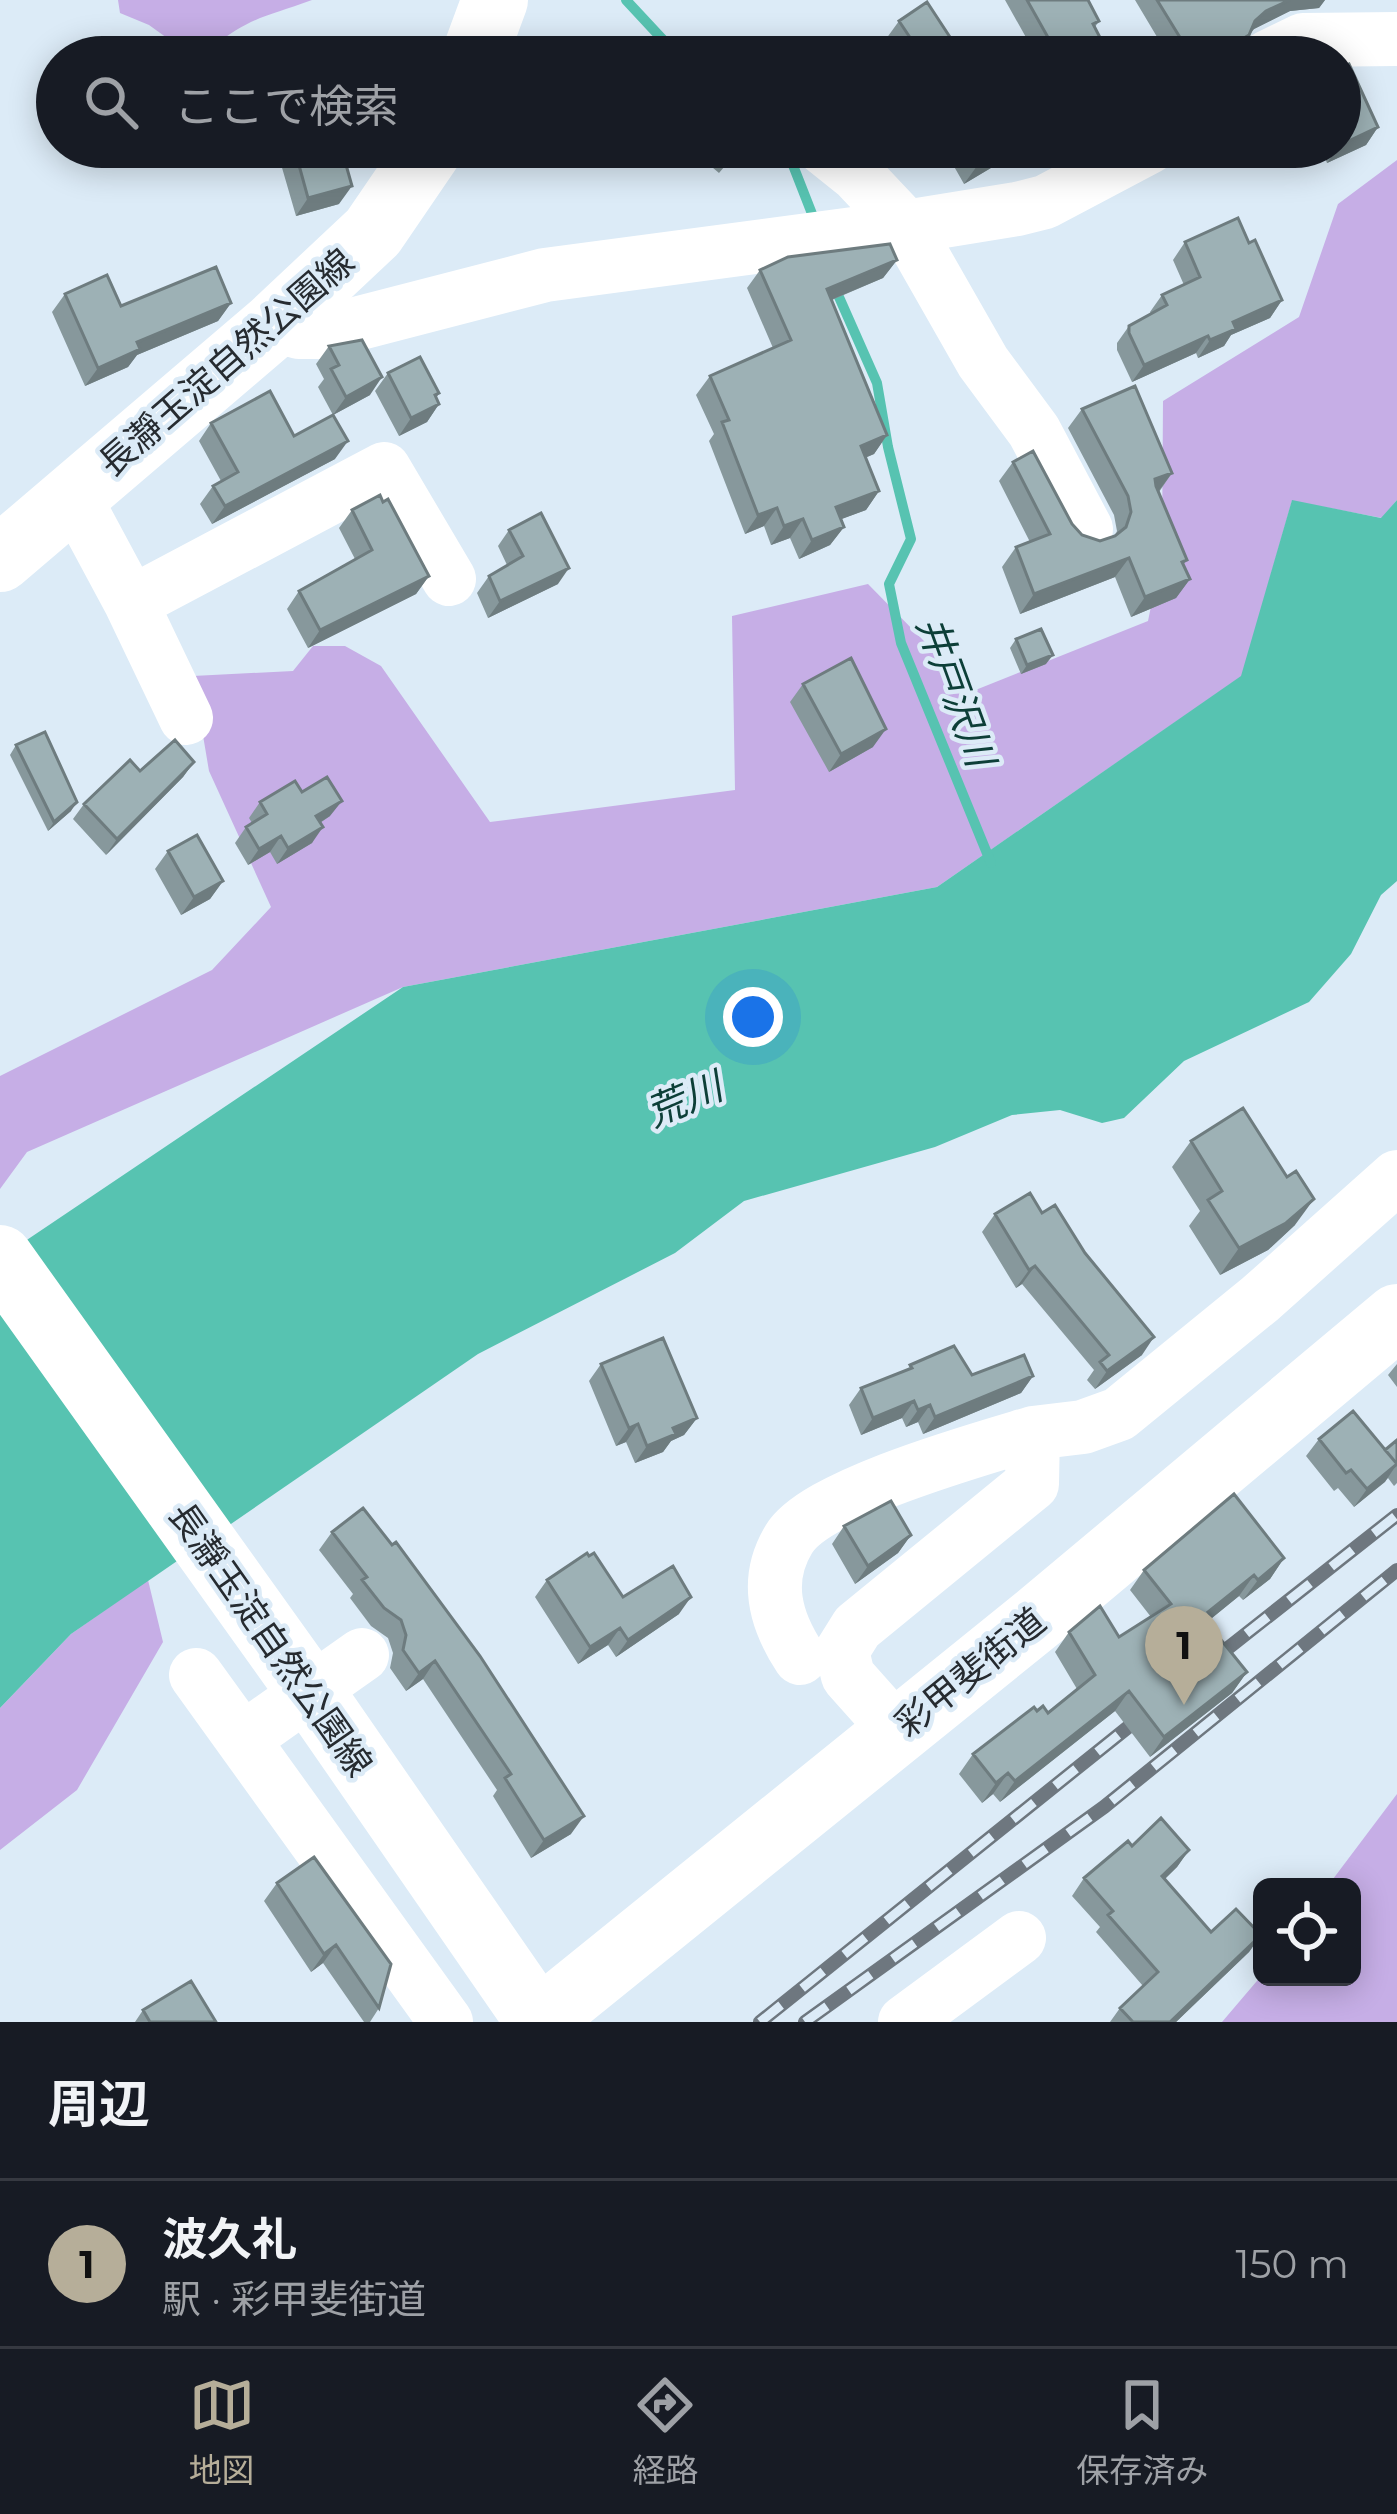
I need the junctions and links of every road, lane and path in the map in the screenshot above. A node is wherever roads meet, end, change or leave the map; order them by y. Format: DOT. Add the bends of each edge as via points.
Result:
graph roads {
  1 [pos="494,0"];
  2 [pos="481,36"];
  3 [pos="1361,39"];
  4 [pos="1397,39"];
  5 [pos="417,168"];
  6 [pos="847,168"];
  7 [pos="1109,168"];
  8 [pos="906,227"];
  9 [pos="274,325"];
  10 [pos="73,495"];
  11 [pos="1086,529"];
  12 [pos="0,559"];
  13 [pos="449,579"];
  14 [pos="131,603"];
  15 [pos="186,718"];
  16 [pos="1397,1178"];
  17 [pos="0,1258"];
  18 [pos="1397,1317"];
  19 [pos="1033,1433"];
  20 [pos="362,1655"];
  21 [pos="800,1658"];
  22 [pos="196,1675"];
  23 [pos="897,1731"];
  24 [pos="243,1739"];
  25 [pos="1019,1939"];
  26 [pos="446,2022"];
  27 [pos="538,2022"];
  28 [pos="905,2022"];
  1 -- 2 [label="main road"];
  3 -- 4 [label="street"];
  5 -- 9 [label="main road, 長瀞玉淀自然公園線" via="373,232"];
  6 -- 8 [label="street"];
  7 -- 8 [label="street" via="1045,202"];
  8 -- 9 [label="street" via="545,275 326,332"];
  8 -- 11 [label="street"];
  9 -- 10 [label="main road, 長瀞玉淀自然公園線"];
  10 -- 12 [label="main road, 長瀞玉淀自然公園線"];
  10 -- 14 [label="street"];
  13 -- 14 [label="street" via="384,469"];
  14 -- 15 [label="street"];
  16 -- 19 [label="street" via="1119,1414"];
  17 -- 27 [label="main road, 長瀞玉淀自然公園線"];
  18 -- 23 [label="main road, 彩甲斐街道"];
  19 -- 21 [label="street" via="918,1467 818,1514 790,1536 772,1586 784,1634"];
  19 -- 23 [label="street" via="1032,1484 857,1627 842,1651 848,1676"];
  20 -- 24 [label="street"];
  22 -- 24 [label="street"];
  23 -- 27 [label="main road, 彩甲斐街道"];
  24 -- 26 [label="street"];
  25 -- 28 [label="street"];
}
